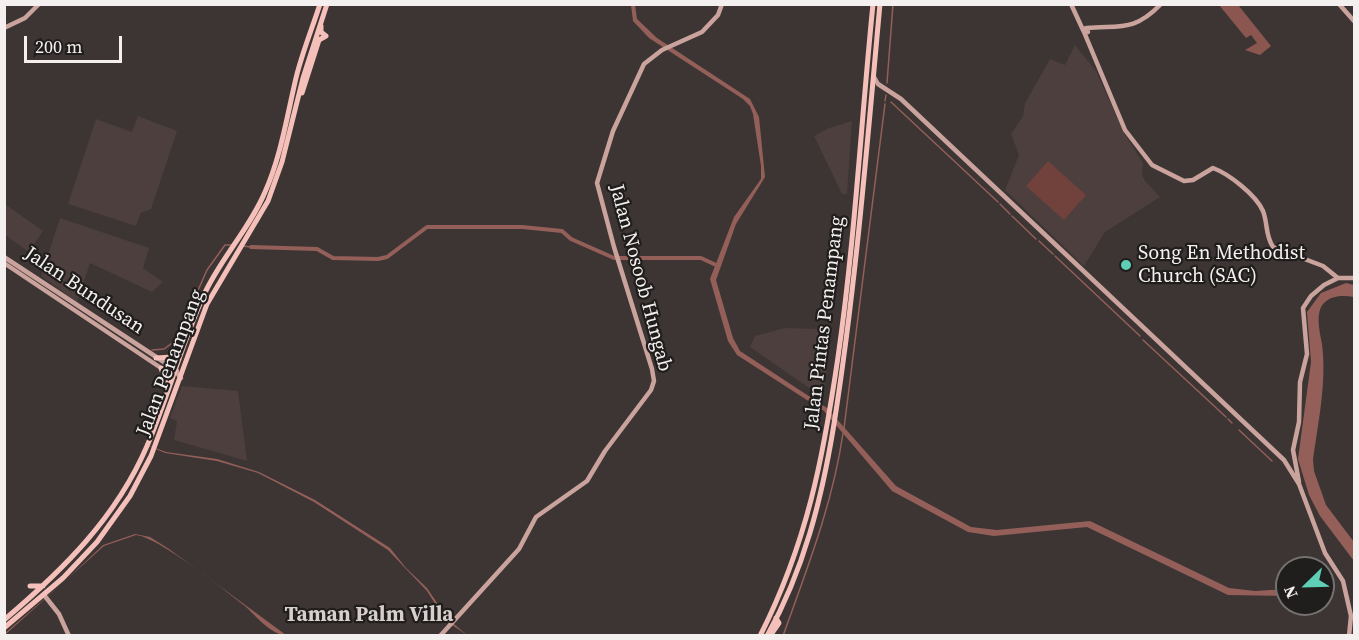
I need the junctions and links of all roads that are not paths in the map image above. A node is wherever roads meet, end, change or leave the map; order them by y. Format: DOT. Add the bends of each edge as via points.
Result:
graph roads {
  1 [pos="39,4"];
  2 [pos="320,4"];
  3 [pos="327,4"];
  4 [pos="722,4"];
  5 [pos="873,4"];
  6 [pos="880,4"];
  7 [pos="1071,4"];
  8 [pos="1161,4"];
  9 [pos="1339,4"];
  10 [pos="321,21"];
  11 [pos="1354,21"];
  12 [pos="878,27"];
  13 [pos="4,28"];
  14 [pos="1086,30"];
  15 [pos="870,38"];
  16 [pos="874,74"];
  17 [pos="300,90"];
  18 [pos="887,90"];
  19 [pos="292,96"];
  20 [pos="871,98"];
  21 [pos="299,100"];
  22 [pos="237,248"];
  23 [pos="4,257"];
  24 [pos="4,263"];
  25 [pos="1338,278"];
  26 [pos="1354,278"];
  27 [pos="185,345"];
  28 [pos="185,355"];
  29 [pos="156,358"];
  30 [pos="161,368"];
  31 [pos="183,370"];
  32 [pos="176,371"];
  33 [pos="181,378"];
  34 [pos="177,386"];
  35 [pos="168,391"];
  36 [pos="150,447"];
  37 [pos="1293,456"];
  38 [pos="1284,460"];
  39 [pos="1299,485"];
  40 [pos="812,529"];
  41 [pos="798,548"];
  42 [pos="56,585"];
  43 [pos="45,586"];
  44 [pos="34,595"];
  45 [pos="46,598"];
  46 [pos="776,618"];
  47 [pos="4,620"];
  48 [pos="764,627"];
  49 [pos="4,628"];
  50 [pos="69,636"];
  51 [pos="440,636"];
  52 [pos="760,636"];
  53 [pos="769,636"];
  54 [pos="1349,636"];
  1 -- 13 [label="street" via="25,18"];
  2 -- 19 [label="main road, Jalan Penampang"];
  3 -- 10 [label="main road, Jalan Penampang"];
  4 -- 51 [label="street, Jalan Nosoob Hungab" via="709,27 649,59 639,73 612,135 597,183 652,369 653,387 587,481 532,521 519,549"];
  5 -- 15 [label="main road, Jalan Pintas Penampang"];
  6 -- 12 [label="main road, Jalan Pintas Penampang"];
  7 -- 14 [label="street"];
  8 -- 14 [label="street" via="1129,26"];
  9 -- 11 [label="street"];
  10 -- 17 [label="main road, Jalan Penampang"];
  10 -- 21 [label="main road" via="321,32 326,36 318,40"];
  12 -- 15 [label="main road"];
  12 -- 16 [label="main road, Jalan Pintas Penampang"];
  14 -- 25 [label="street" via="1088,44 1125,130 1152,165 1180,181 1193,180 1213,168 1223,172 1262,209 1265,231 1273,247 1323,266"];
  15 -- 41 [label="main road, Jalan Pintas Penampang" via="849,270 830,409 811,509"];
  16 -- 18 [label="street" via="876,82"];
  16 -- 20 [label="main road, Jalan Pintas Penampang"];
  17 -- 19 [label="main road"];
  17 -- 21 [label="main road, Jalan Penampang"];
  18 -- 20 [label="street" via="878,90"];
  18 -- 38 [label="street"];
  19 -- 22 [label="main road, Jalan Penampang" via="266,190"];
  20 -- 40 [label="main road, Jalan Pintas Penampang" via="852,312 826,471"];
  21 -- 22 [label="main road, Jalan Penampang" via="276,181 260,218 244,244"];
  22 -- 27 [label="main road, Jalan Penampang" via="204,295"];
  22 -- 28 [label="main road, Jalan Penampang"];
  23 -- 29 [label="street, Jalan Bundusan"];
  24 -- 30 [label="street, Jalan Bundusan"];
  25 -- 26 [label="street"];
  25 -- 37 [label="street" via="1317,291 1303,309 1307,354 1300,382"];
  27 -- 28 [label="main road, Jalan Penampang"];
  27 -- 29 [label="main road" via="173,357"];
  28 -- 31 [label="main road, Jalan Penampang"];
  28 -- 32 [label="main road, Jalan Penampang"];
  29 -- 32 [label="street, Jalan Bundusan"];
  30 -- 32 [label="street, Jalan Bundusan"];
  30 -- 35 [label="main road"];
  31 -- 32 [label="street, Jalan Bundusan"];
  31 -- 33 [label="main road, Jalan Penampang"];
  32 -- 33 [label="street, Jalan Bundusan"];
  32 -- 35 [label="main road, Jalan Penampang"];
  33 -- 34 [label="main road, Jalan Penampang"];
  34 -- 35 [label="main road"];
  34 -- 36 [label="main road, Jalan Penampang"];
  35 -- 36 [label="main road, Jalan Penampang"];
  36 -- 42 [label="main road, Jalan Penampang" via="111,524"];
  36 -- 43 [label="main road, Jalan Penampang" via="100,526"];
  37 -- 38 [label="street"];
  37 -- 39 [label="street"];
  38 -- 39 [label="street"];
  39 -- 54 [label="street" via="1325,554 1345,586 1351,615"];
  40 -- 41 [label="main road" via="804,545"];
  40 -- 46 [label="main road, Jalan Pintas Penampang"];
  41 -- 48 [label="main road, Jalan Pintas Penampang"];
  42 -- 44 [label="main road"];
  42 -- 45 [label="main road, Jalan Penampang"];
  43 -- 44 [label="main road, Jalan Penampang"];
  43 -- 44 [label="main road" via="30,586"];
  44 -- 47 [label="main road, Jalan Penampang"];
  45 -- 49 [label="main road, Jalan Penampang"];
  45 -- 50 [label="street"];
  46 -- 48 [label="main road"];
  46 -- 53 [label="main road, Jalan Pintas Penampang"];
  48 -- 52 [label="main road, Jalan Pintas Penampang"];
}
